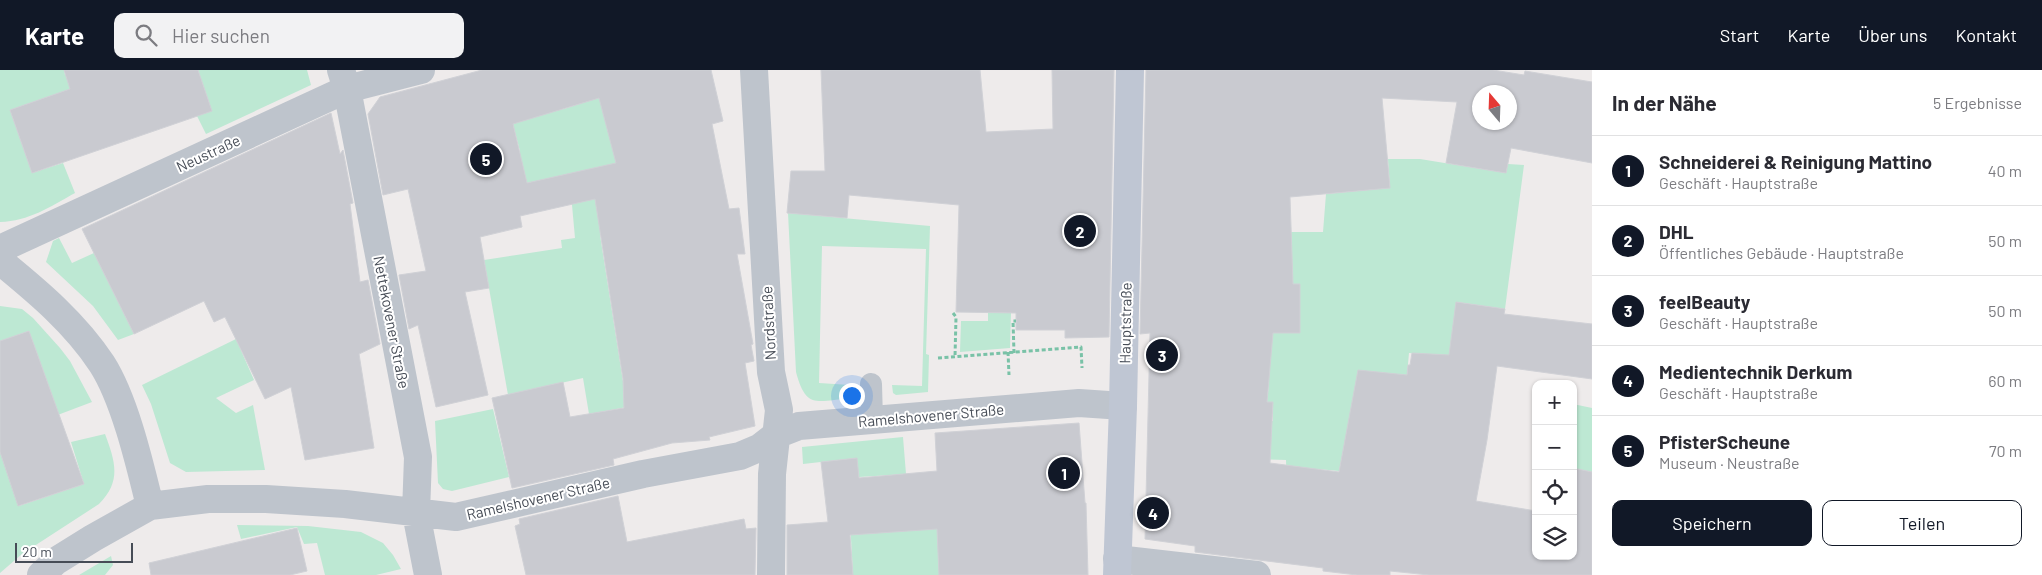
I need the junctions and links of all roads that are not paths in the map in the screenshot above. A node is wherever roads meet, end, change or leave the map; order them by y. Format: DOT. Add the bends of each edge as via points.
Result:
graph roads {
  1 [pos="421,70"];
  2 [pos="754,70"];
  3 [pos="1130,70"];
  4 [pos="344,79"];
  5 [pos="0,249"];
  6 [pos="0,261"];
  7 [pos="871,384"];
  8 [pos="1123,406"];
  9 [pos="872,420"];
  10 [pos="776,435"];
  11 [pos="150,506"];
  12 [pos="416,513"];
  13 [pos="1117,567"];
  14 [pos="41,575"];
  15 [pos="428,575"];
  16 [pos="772,575"];
  17 [pos="1257,575"];
  1 -- 4 [label="street, Neustraße"];
  2 -- 10 [label="street, Nordstraße" via="771,372 779,410"];
  3 -- 8 [label="main road, Hauptstraße"];
  4 -- 5 [label="street, Neustraße"];
  4 -- 12 [label="street, Nettekovener Straße" via="418,457"];
  6 -- 11 [label="street" via="39,293 79,333 103,366 123,411"];
  7 -- 9 [label="lane"];
  8 -- 9 [label="street, Ramelshovener Straße" via="1079,403"];
  8 -- 13 [label="main road, Hauptstraße"];
  9 -- 10 [label="street, Ramelshovener Straße" via="799,426"];
  10 -- 12 [label="street, Ramelshovener Straße" via="759,448 740,456 643,474 456,517"];
  10 -- 16 [label="street, Nordstraße" via="772,474"];
  11 -- 12 [label="street, Ramelshovener Straße" via="208,499 266,499"];
  11 -- 14 [label="street" via="56,561"];
  12 -- 15 [label="street, Nettekovener Straße"];
  13 -- 17 [label="street"];
}
